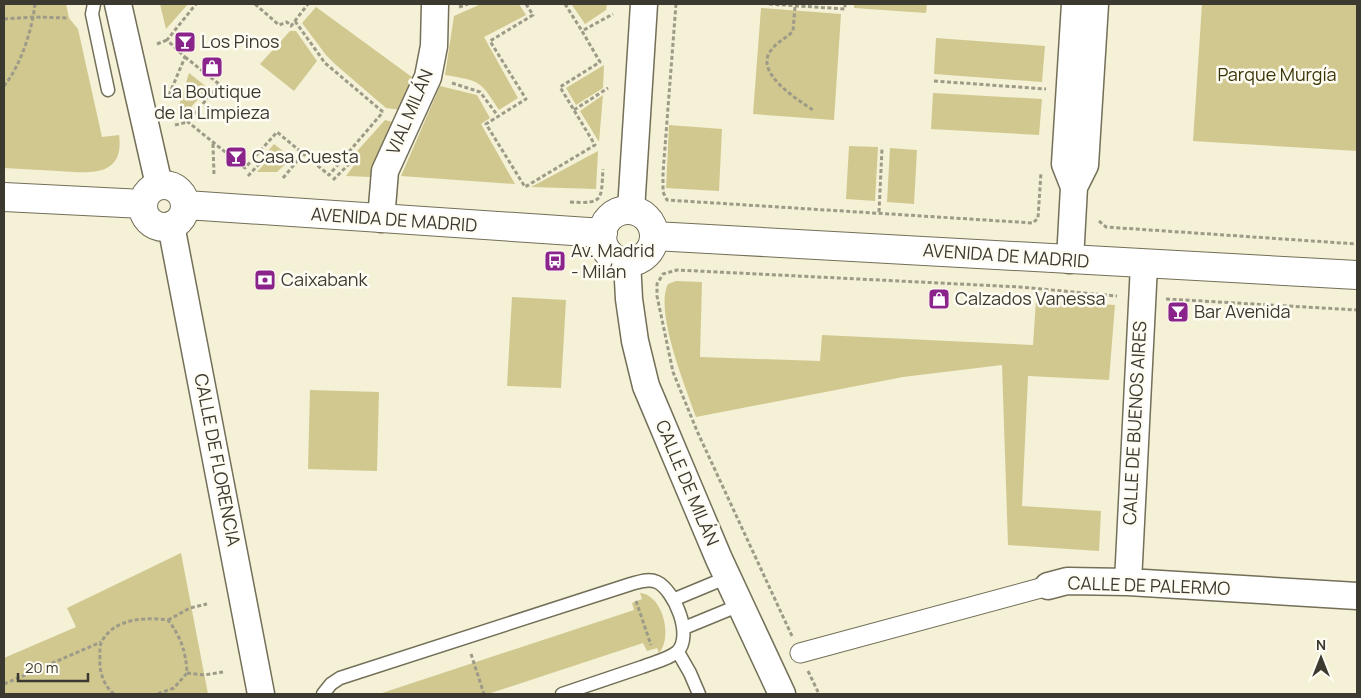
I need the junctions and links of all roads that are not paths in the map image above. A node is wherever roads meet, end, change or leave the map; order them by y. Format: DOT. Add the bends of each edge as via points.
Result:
graph roads {
  1 [pos="94,4"];
  2 [pos="118,4"];
  3 [pos="435,4"];
  4 [pos="644,4"];
  5 [pos="1075,4"];
  6 [pos="1096,4"];
  7 [pos="108,90"];
  8 [pos="1074,187"];
  9 [pos="151,195"];
  10 [pos="4,197"];
  11 [pos="631,210"];
  12 [pos="178,215"];
  13 [pos="381,219"];
  14 [pos="602,233"];
  15 [pos="654,236"];
  16 [pos="1070,260"];
  17 [pos="627,261"];
  18 [pos="1144,265"];
  19 [pos="1357,275"];
  20 [pos="728,577"];
  21 [pos="1128,582"];
  22 [pos="1048,586"];
  23 [pos="1357,596"];
  24 [pos="675,599"];
  25 [pos="740,605"];
  26 [pos="684,628"];
  27 [pos="678,652"];
  28 [pos="800,653"];
  29 [pos="261,694"];
  30 [pos="323,694"];
  31 [pos="562,694"];
  32 [pos="699,694"];
  33 [pos="782,694"];
  1 -- 7 [label="lane" via="92,14"];
  2 -- 9 [label="street"];
  3 -- 13 [label="street, VIAL MILÁN" via="434,46 428,77 385,171"];
  4 -- 11 [label="street"];
  5 -- 8 [label="street" via="1066,164"];
  6 -- 8 [label="street" via="1085,165"];
  8 -- 16 [label="street"];
  9 -- 10 [label="street"];
  9 -- 12 [label="street" via="174,187 184,198"];
  9 -- 12 [label="street" via="144,212 155,225"];
  11 -- 14 [label="street" via="612,216"];
  11 -- 15 [label="street" via="647,218"];
  12 -- 13 [label="street, AVENIDA DE MADRID"];
  12 -- 29 [label="street, CALLE DE FLORENCIA"];
  13 -- 14 [label="street, AVENIDA DE MADRID"];
  14 -- 17 [label="street" via="609,253"];
  15 -- 16 [label="street, AVENIDA DE MADRID"];
  15 -- 17 [label="street" via="646,254 638,260"];
  16 -- 18 [label="street, AVENIDA DE MADRID"];
  17 -- 20 [label="street, CALLE DE MILÁN" via="635,340 646,386"];
  18 -- 19 [label="street, AVENIDA DE MADRID"];
  18 -- 21 [label="street, CALLE DE BUENOS AIRES"];
  20 -- 24 [label="lane"];
  20 -- 25 [label="street, CALLE DE MILÁN"];
  21 -- 22 [label="street, CALLE DE PALERMO" via="1067,581"];
  21 -- 23 [label="street, CALLE DE PALERMO"];
  22 -- 28 [label="street, CALLE DE PALERMO"];
  24 -- 26 [label="lane"];
  24 -- 30 [label="lane" via="656,581 631,584 340,678"];
  25 -- 26 [label="lane"];
  25 -- 33 [label="street, CALLE DE MILÁN"];
  26 -- 27 [label="lane"];
  27 -- 31 [label="lane"];
  27 -- 32 [label="lane"];
}
